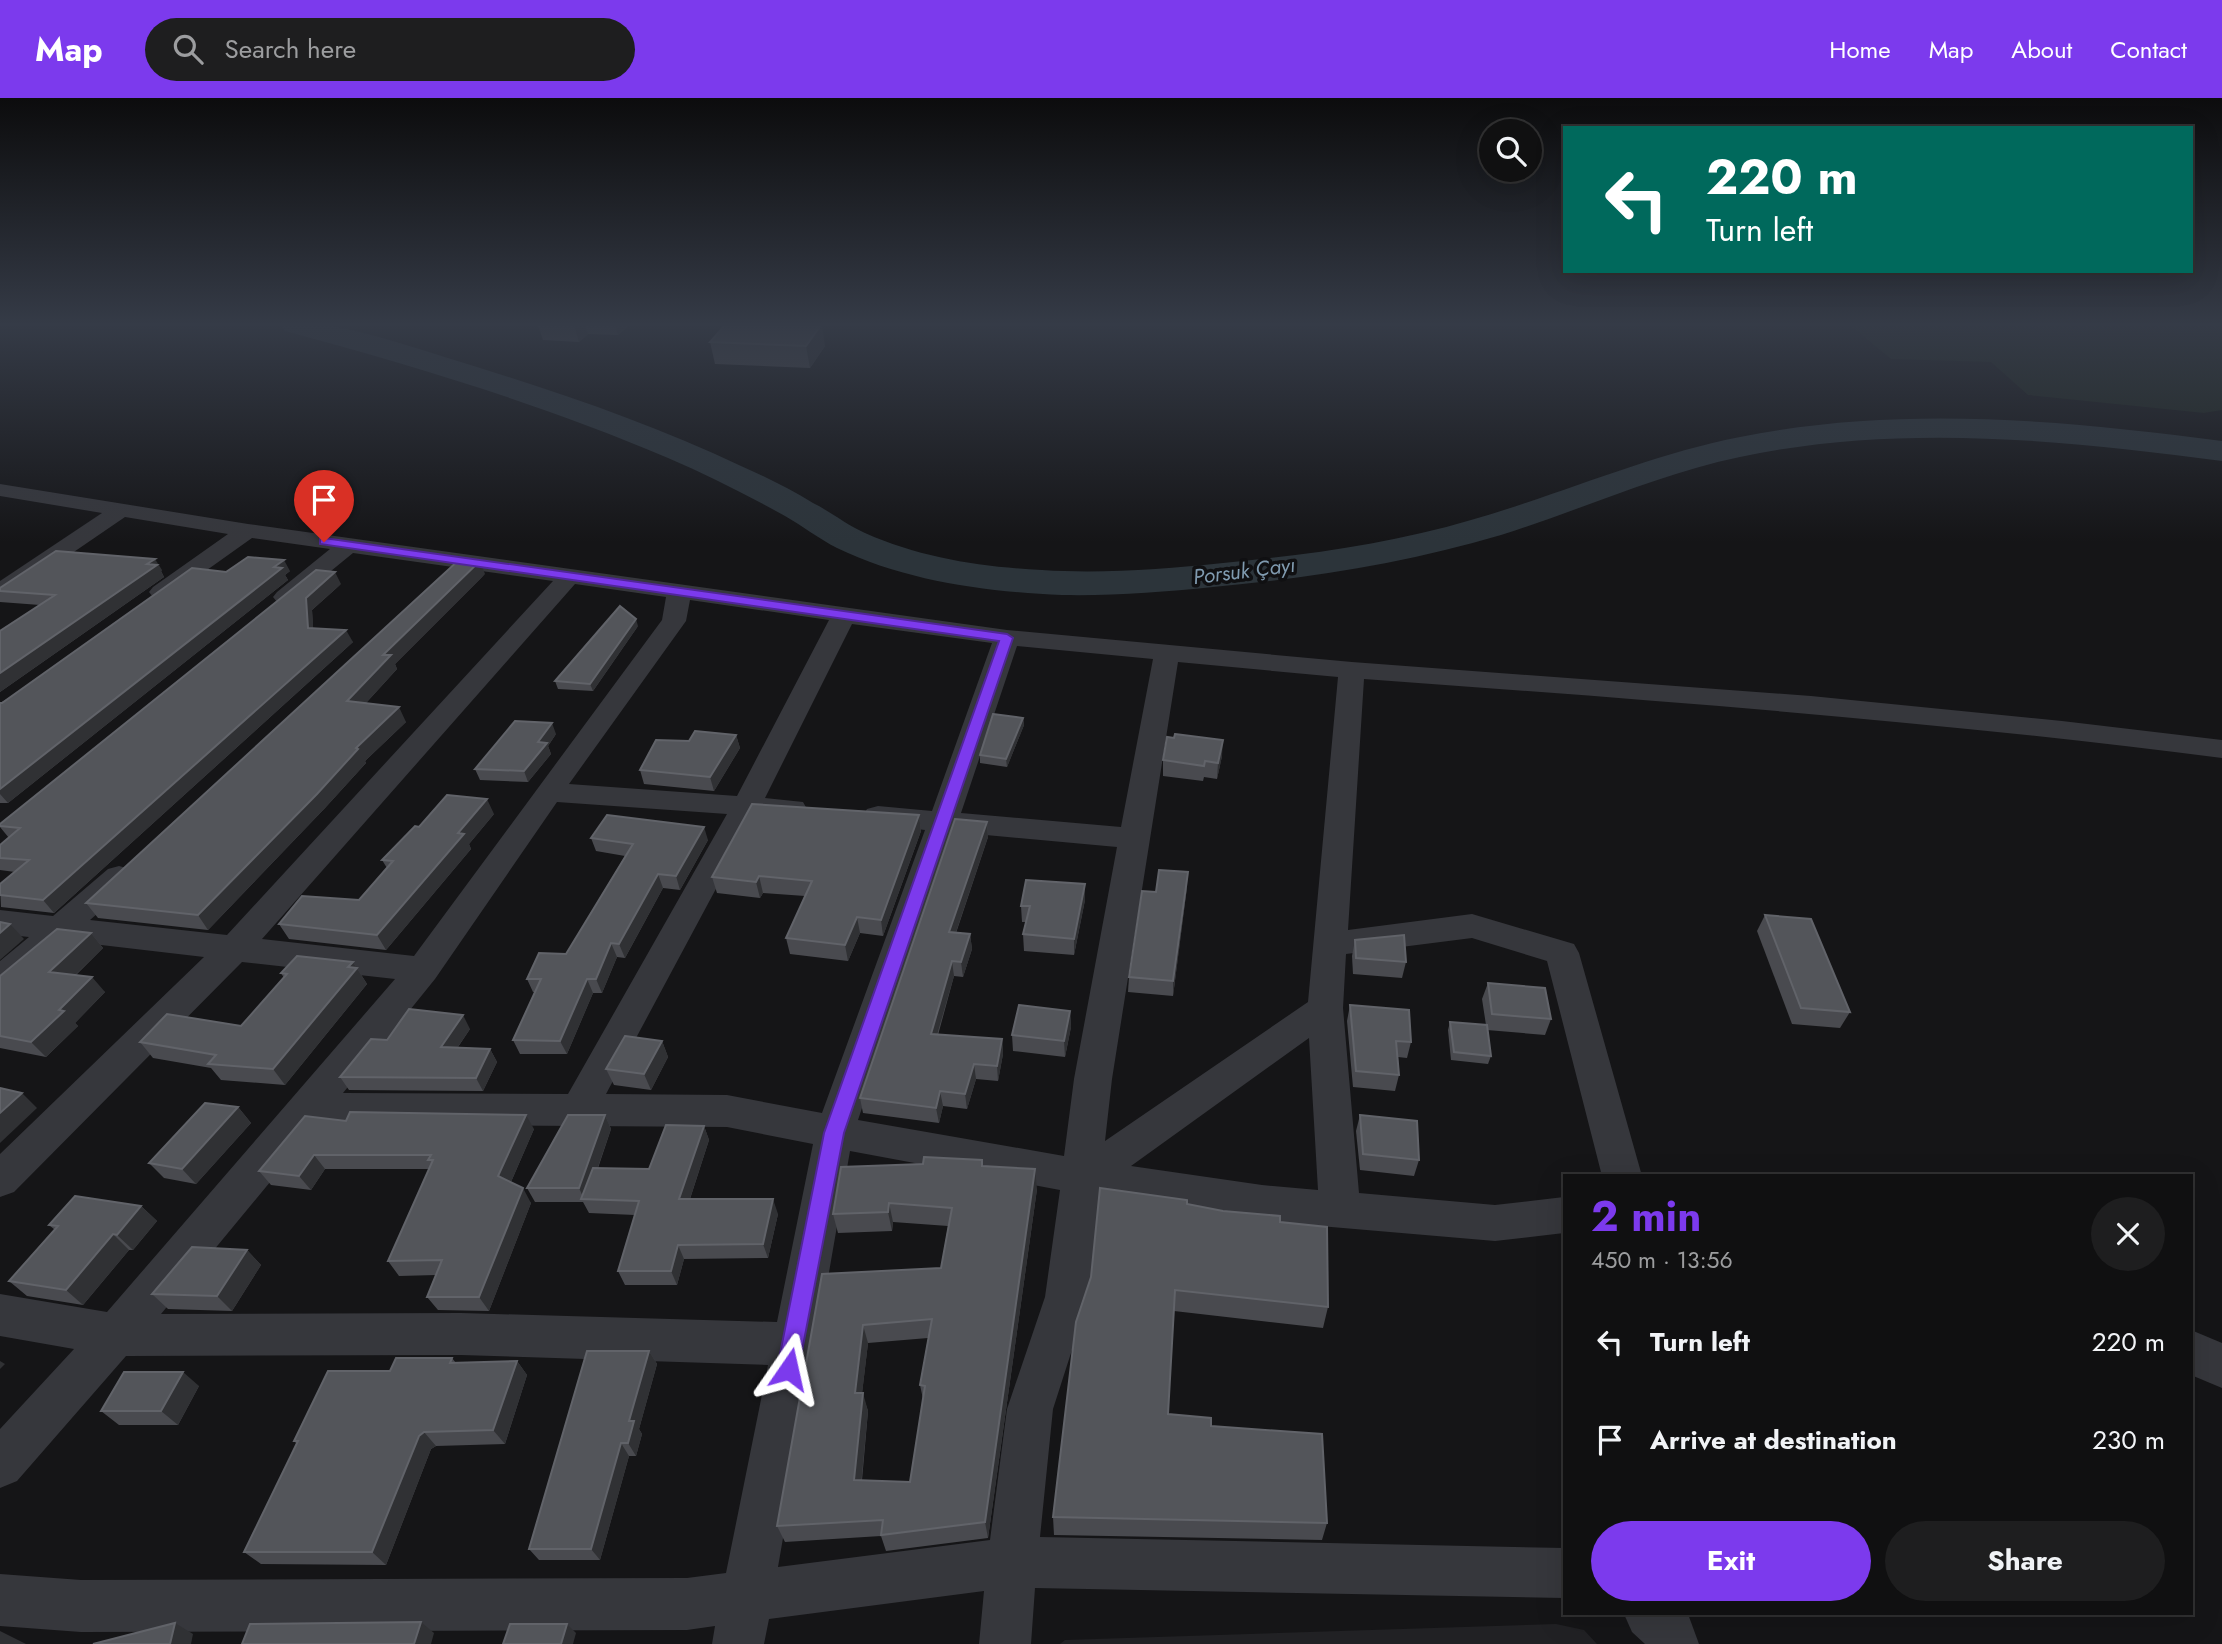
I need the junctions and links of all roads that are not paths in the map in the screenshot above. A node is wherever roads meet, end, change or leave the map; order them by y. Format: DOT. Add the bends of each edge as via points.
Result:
graph roads {
  1 [pos="6,496"];
  2 [pos="120,511"];
  3 [pos="248,531"];
  4 [pos="349,545"];
  5 [pos="569,577"];
  6 [pos="0,592"];
  7 [pos="679,594"];
  8 [pos="145,603"];
  9 [pos="845,614"];
  10 [pos="263,616"];
  11 [pos="1007,638"];
  12 [pos="1167,653"];
  13 [pos="1352,670"];
  14 [pos="2222,749"];
  15 [pos="549,792"];
  16 [pos="746,806"];
  17 [pos="941,821"];
  18 [pos="1134,838"];
  19 [pos="143,855"];
  20 [pos="0,922"];
  21 [pos="61,930"];
  22 [pos="1330,944"];
  23 [pos="234,949"];
  24 [pos="423,970"];
  25 [pos="0,982"];
  26 [pos="1325,1008"];
  27 [pos="307,1108"];
  28 [pos="579,1110"];
  29 [pos="834,1133"];
  30 [pos="1621,1174"];
  31 [pos="1084,1177"];
  32 [pos="0,1180"];
  33 [pos="1340,1209"];
  34 [pos="1563,1215"];
  35 [pos="0,1315"];
  36 [pos="116,1335"];
  37 [pos="794,1344"];
  38 [pos="2193,1353"];
  39 [pos="2222,1366"];
  40 [pos="0,1464"];
  41 [pos="1012,1562"];
  42 [pos="1563,1573"];
  43 [pos="746,1598"];
  44 [pos="0,1600"];
  45 [pos="1651,1615"];
  46 [pos="738,1644"];
  47 [pos="1005,1644"];
  48 [pos="1673,1644"];
  1 -- 2 [label="street"];
  2 -- 3 [label="street"];
  2 -- 6 [label="street"];
  3 -- 4 [label="street"];
  3 -- 8 [label="street"];
  4 -- 5 [label="street" via="449,571"];
  4 -- 10 [label="street"];
  5 -- 7 [label="street"];
  5 -- 23 [label="street"];
  7 -- 9 [label="street"];
  7 -- 15 [label="street" via="674,621"];
  9 -- 11 [label="street"];
  9 -- 16 [label="street"];
  11 -- 12 [label="street"];
  11 -- 17 [label="street"];
  12 -- 13 [label="street"];
  12 -- 18 [label="street"];
  13 -- 14 [label="street" via="1811,704"];
  13 -- 22 [label="street"];
  15 -- 16 [label="street"];
  15 -- 24 [label="street"];
  16 -- 17 [label="street"];
  16 -- 28 [label="street"];
  17 -- 18 [label="street"];
  17 -- 29 [label="street"];
  18 -- 31 [label="street" via="1094,1079"];
  19 -- 21 [label="street"];
  20 -- 21 [label="street"];
  21 -- 23 [label="street"];
  21 -- 25 [label="street"];
  22 -- 26 [label="street"];
  22 -- 30 [label="street" via="1472,926 1562,953"];
  23 -- 24 [label="street"];
  23 -- 32 [label="street"];
  24 -- 27 [label="street"];
  26 -- 31 [label="street"];
  26 -- 33 [label="street"];
  27 -- 28 [label="street"];
  27 -- 36 [label="street"];
  28 -- 29 [label="street" via="727,1111"];
  29 -- 31 [label="street"];
  29 -- 37 [label="street"];
  31 -- 33 [label="street" via="1262,1203"];
  31 -- 41 [label="street" via="1067,1297 1030,1409"];
  33 -- 34 [label="street" via="1495,1223"];
  35 -- 36 [label="street"];
  36 -- 37 [label="street" via="461,1334"];
  36 -- 40 [label="street"];
  37 -- 43 [label="street"];
  38 -- 39 [label="street"];
  41 -- 42 [label="street"];
  41 -- 43 [label="street"];
  41 -- 47 [label="street"];
  43 -- 44 [label="street" via="687,1604 81,1606"];
  43 -- 46 [label="street"];
  45 -- 48 [label="street" via="1669,1630"];
}
